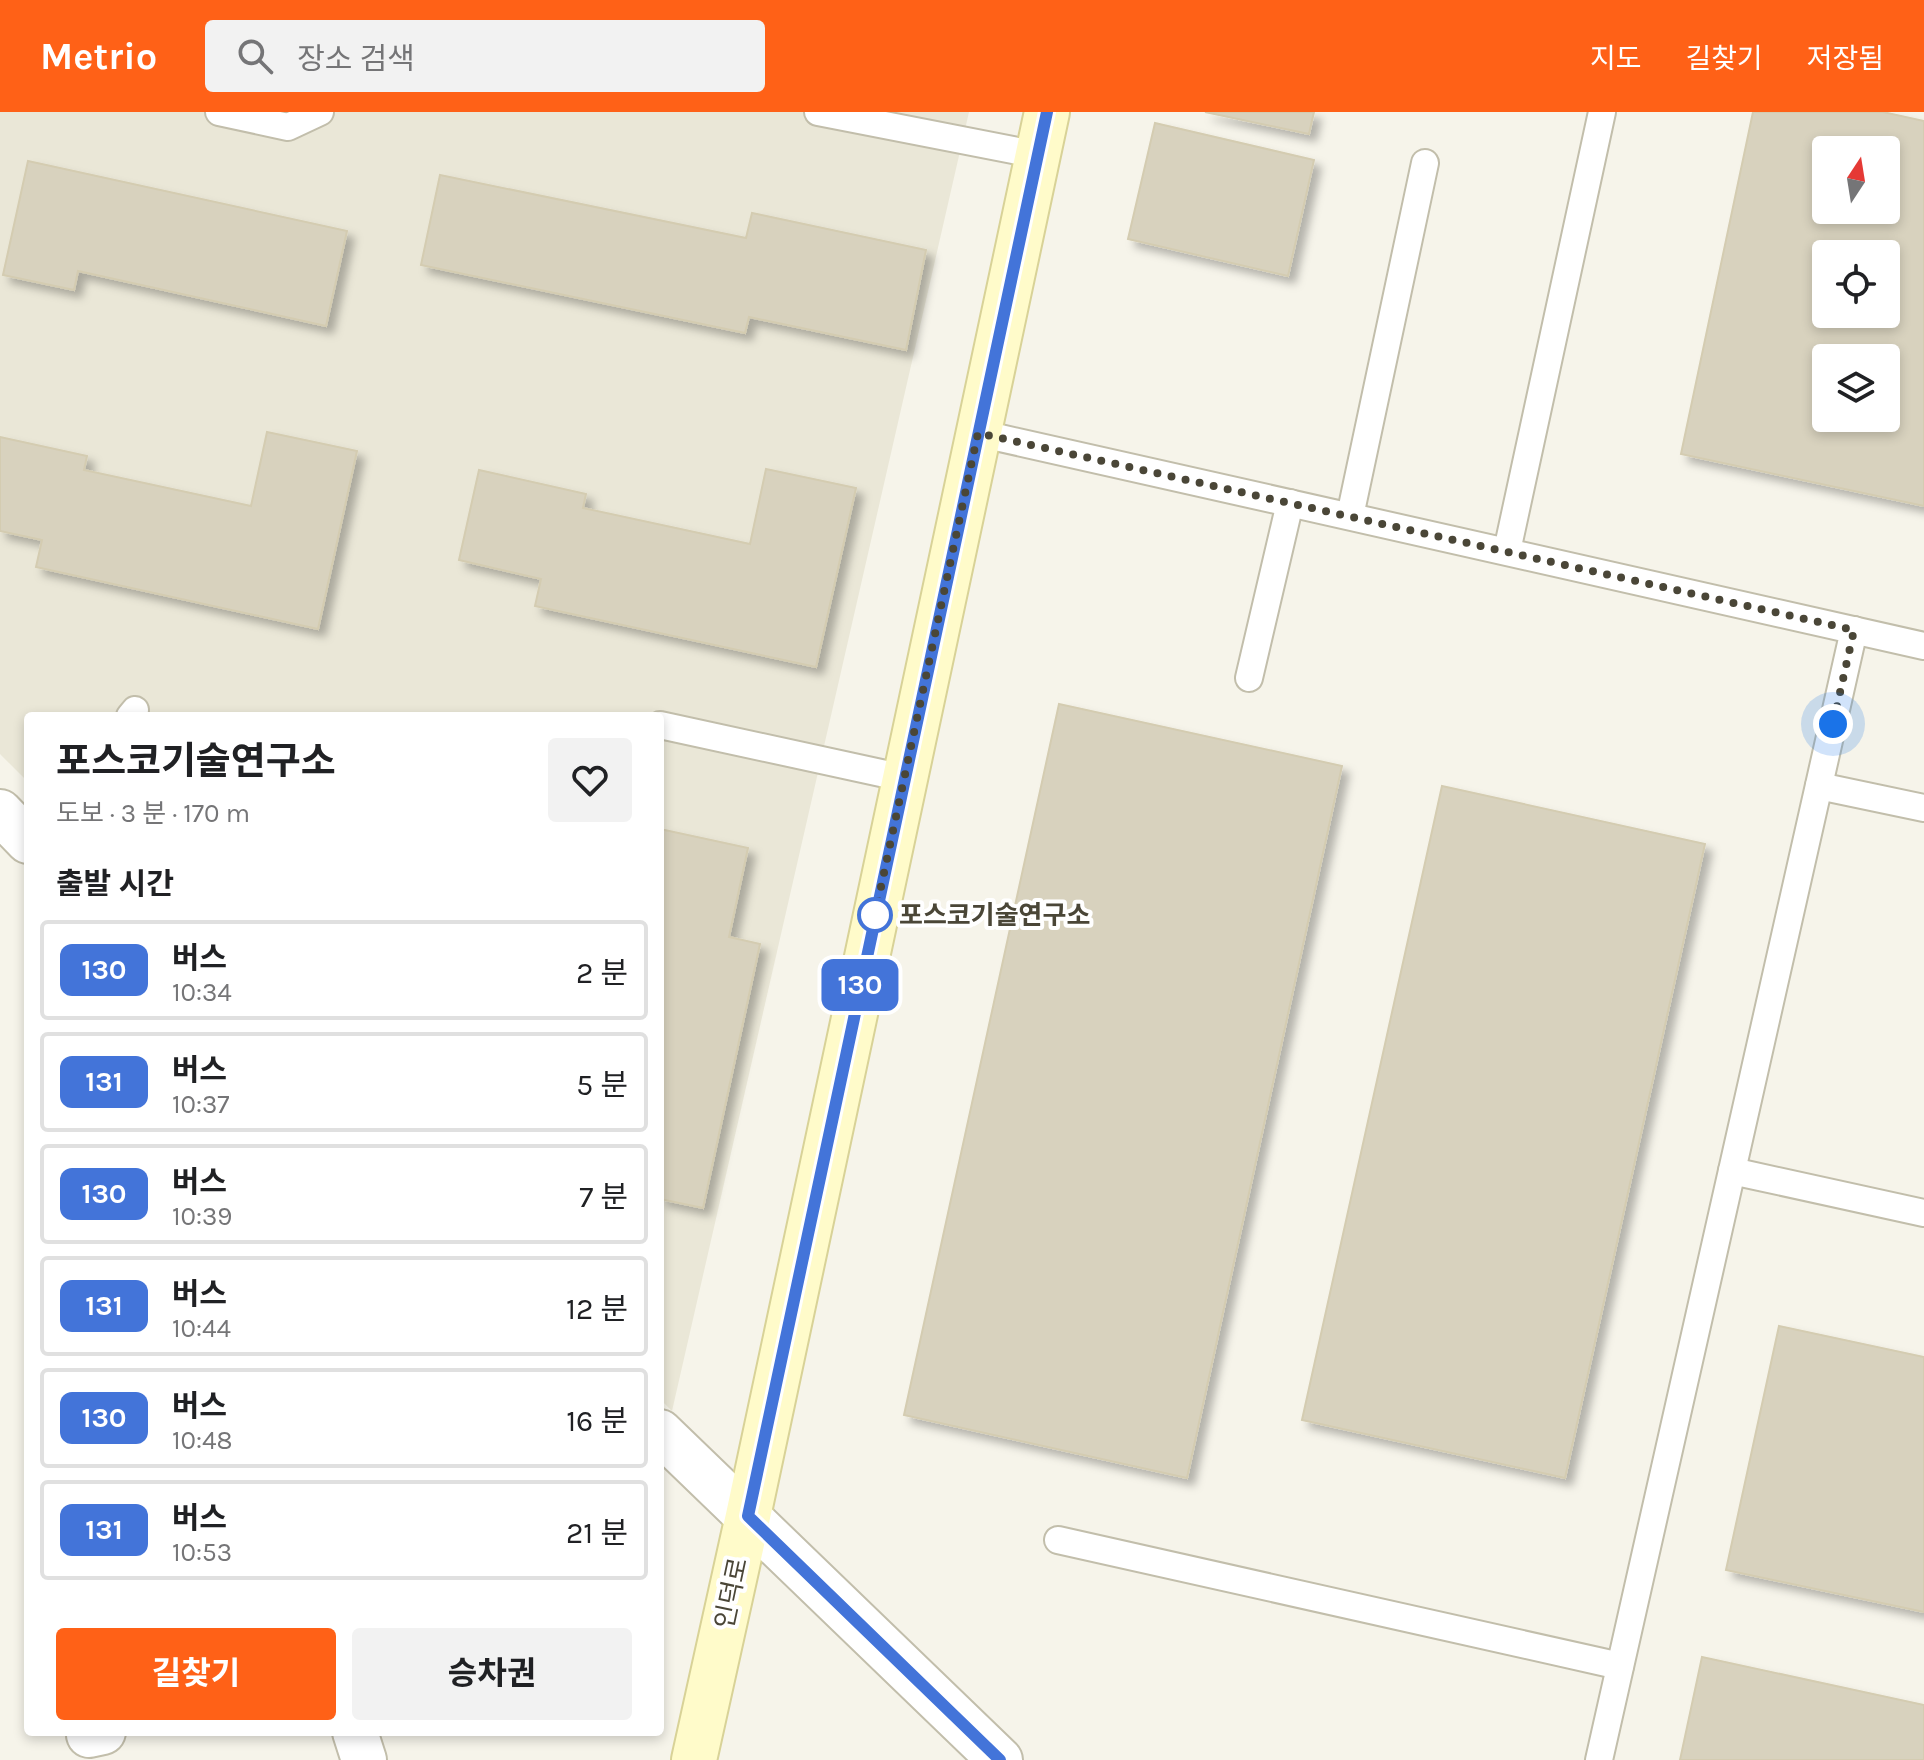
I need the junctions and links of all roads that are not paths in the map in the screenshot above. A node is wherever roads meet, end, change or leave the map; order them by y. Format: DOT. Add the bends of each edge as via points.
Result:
graph roads {
  1 [pos="219,112"];
  2 [pos="320,112"];
  3 [pos="818,112"];
  4 [pos="1047,112"];
  5 [pos="1602,112"];
  6 [pos="1038,155"];
  7 [pos="1425,163"];
  8 [pos="978,433"];
  9 [pos="1290,503"];
  10 [pos="1350,516"];
  11 [pos="1507,551"];
  12 [pos="1854,630"];
  13 [pos="1924,646"];
  14 [pos="1249,678"];
  15 [pos="664,726"];
  16 [pos="904,778"];
  17 [pos="1819,786"];
  18 [pos="1924,808"];
  19 [pos="1732,1171"];
  20 [pos="1924,1213"];
  21 [pos="664,1436"];
  22 [pos="748,1516"];
  23 [pos="1058,1540"];
  24 [pos="1620,1666"];
  25 [pos="356,1736"];
  26 [pos="364,1760"];
  27 [pos="694,1760"];
  28 [pos="1000,1760"];
  29 [pos="1599,1760"];
  1 -- 2 [label="lane" via="288,127"];
  3 -- 6 [label="lane"];
  4 -- 6 [label="street, 인덕로"];
  5 -- 11 [label="lane"];
  6 -- 8 [label="street, 인덕로"];
  7 -- 10 [label="lane"];
  8 -- 9 [label="lane"];
  8 -- 16 [label="street, 인덕로"];
  9 -- 10 [label="lane"];
  9 -- 14 [label="lane"];
  10 -- 11 [label="lane"];
  11 -- 12 [label="lane"];
  12 -- 13 [label="lane"];
  12 -- 17 [label="lane"];
  15 -- 16 [label="lane"];
  16 -- 22 [label="street, 인덕로"];
  17 -- 18 [label="lane"];
  17 -- 19 [label="lane"];
  19 -- 20 [label="lane"];
  19 -- 24 [label="lane"];
  21 -- 22 [label="street"];
  22 -- 27 [label="street, 인덕로"];
  22 -- 28 [label="street"];
  23 -- 24 [label="lane"];
  24 -- 29 [label="lane"];
  25 -- 26 [label="street"];
}
